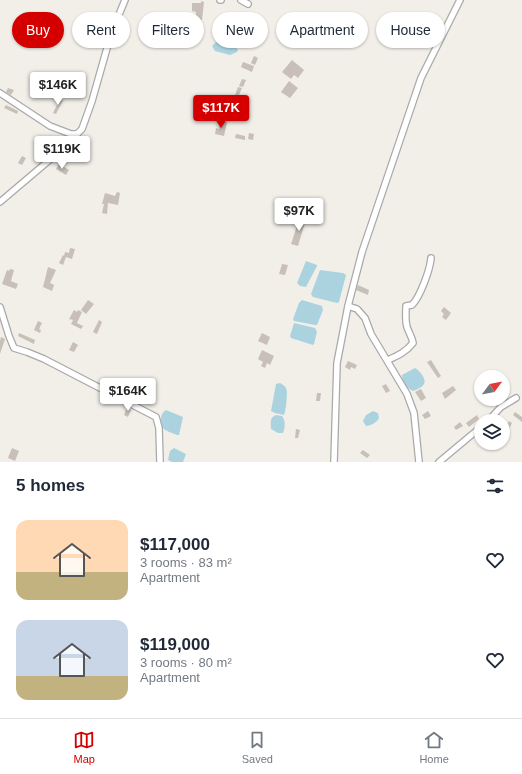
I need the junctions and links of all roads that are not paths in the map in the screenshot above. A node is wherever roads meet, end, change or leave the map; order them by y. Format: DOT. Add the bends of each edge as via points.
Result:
graph roads {
  1 [pos="125,0"];
  2 [pos="241,0"];
  3 [pos="460,0"];
  4 [pos="248,4"];
  5 [pos="0,93"];
  6 [pos="77,134"];
  7 [pos="0,202"];
  8 [pos="431,258"];
  9 [pos="348,306"];
  10 [pos="0,307"];
  11 [pos="388,360"];
  12 [pos="516,398"];
  13 [pos="495,414"];
  14 [pos="474,433"];
  15 [pos="160,462"];
  16 [pos="334,462"];
  17 [pos="419,462"];
  18 [pos="438,462"];
  1 -- 6 [label="street" via="111,34 82,129"];
  2 -- 4 [label="street"];
  3 -- 9 [label="street" via="421,78 362,252"];
  5 -- 6 [label="street" via="50,126"];
  6 -- 7 [label="street"];
  8 -- 11 [label="street" via="419,296 412,305 406,306 407,329 413,343 400,355"];
  9 -- 11 [label="street" via="357,309 365,318 371,334"];
  9 -- 16 [label="street" via="337,363"];
  10 -- 15 [label="street" via="14,348 44,359 156,417 159,428"];
  11 -- 17 [label="street" via="407,394 414,413"];
  12 -- 13 [label="street"];
  14 -- 18 [label="street"];
}
